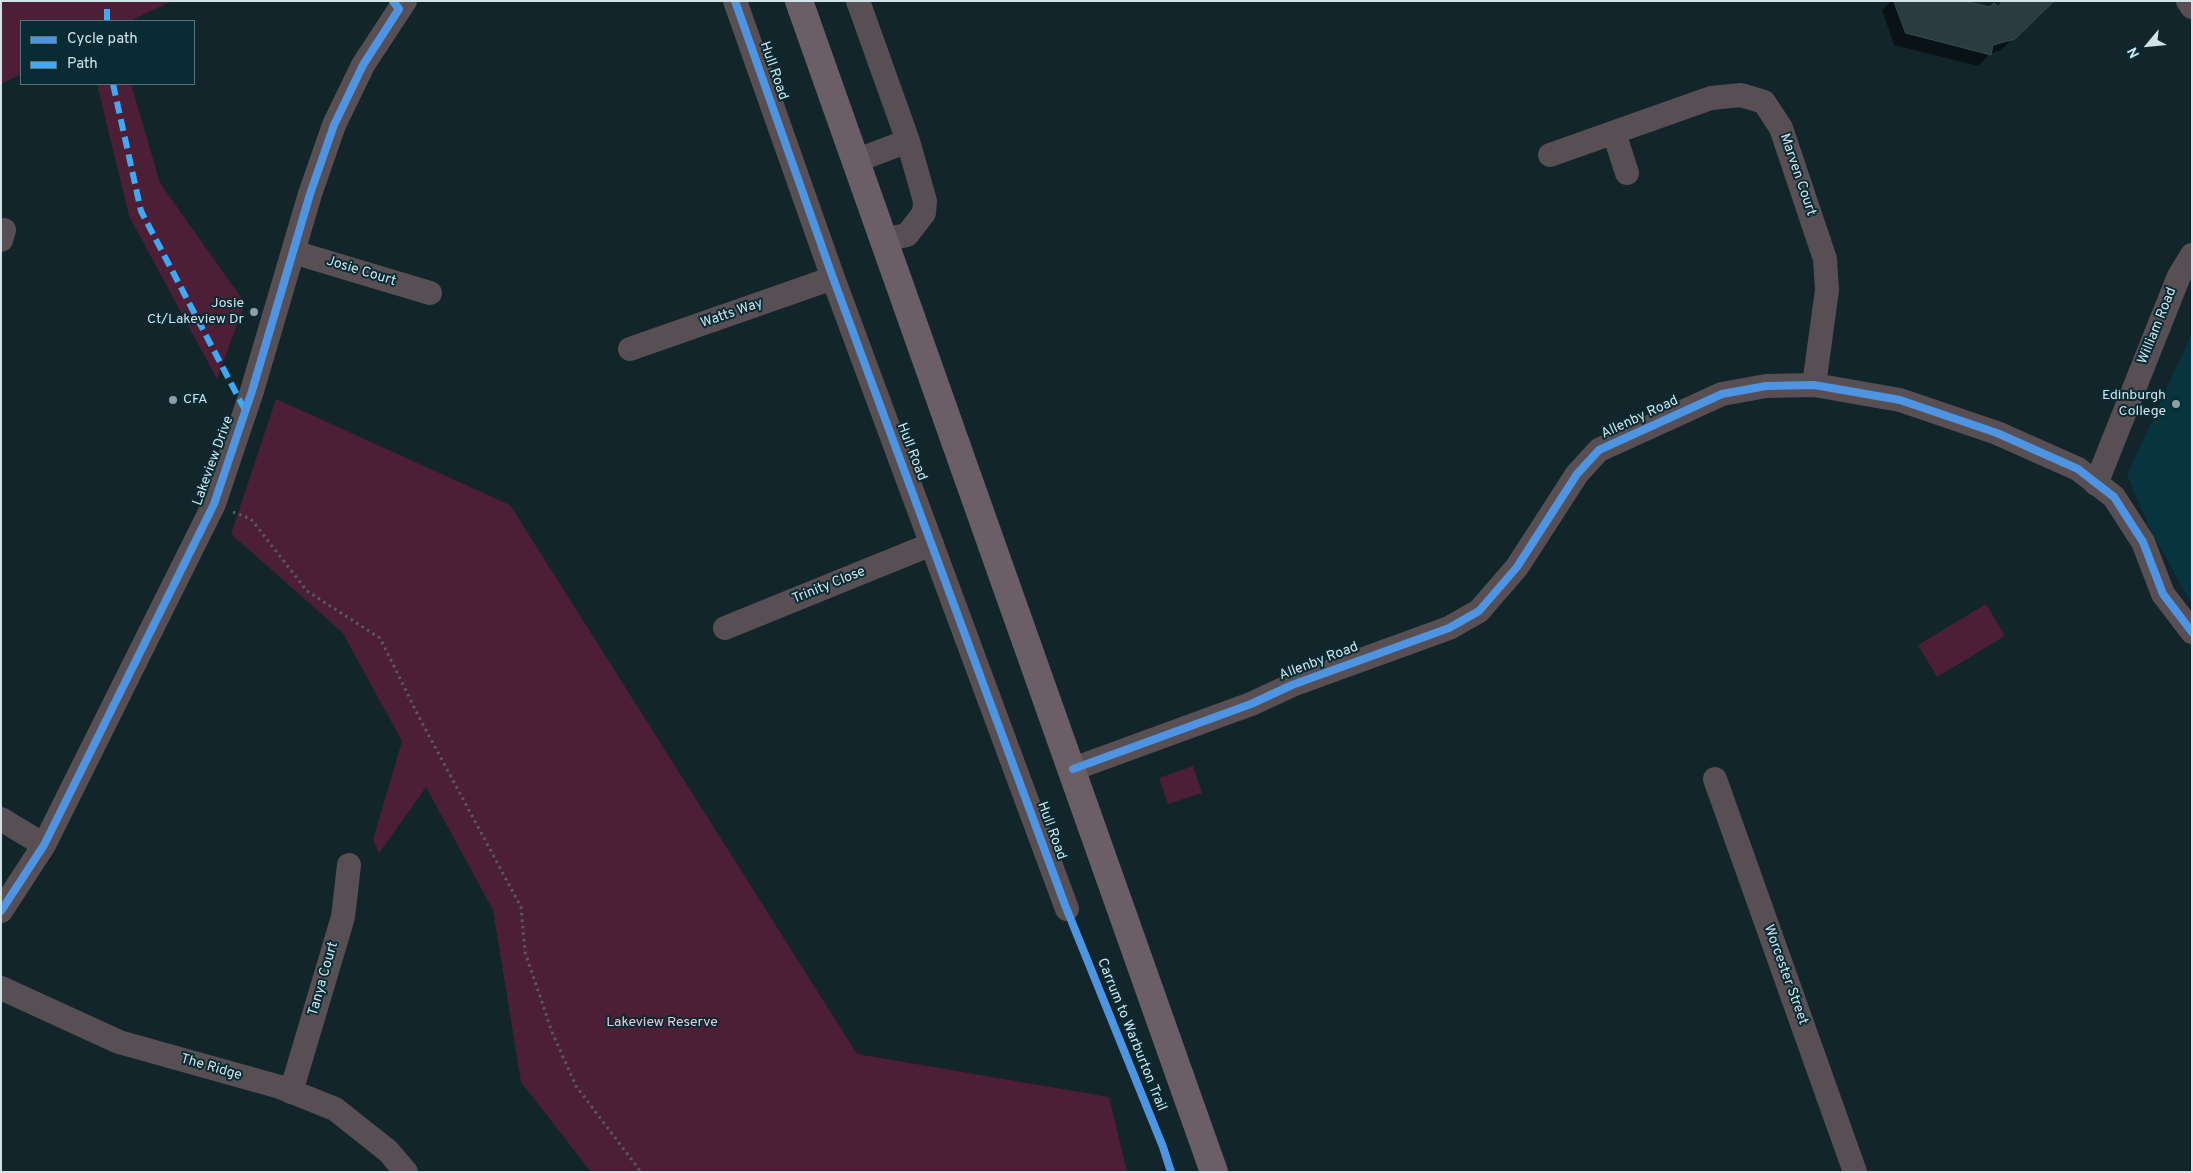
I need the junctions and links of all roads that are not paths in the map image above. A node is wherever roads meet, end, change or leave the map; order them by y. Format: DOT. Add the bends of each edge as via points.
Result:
graph roads {
  1 [pos="405,1"];
  2 [pos="735,1"];
  3 [pos="799,1"];
  4 [pos="858,1"];
  5 [pos="2188,1"];
  6 [pos="2192,7"];
  7 [pos="1614,133"];
  8 [pos="908,141"];
  9 [pos="1550,155"];
  10 [pos="855,161"];
  11 [pos="1627,173"];
  12 [pos="882,240"];
  13 [pos="293,252"];
  14 [pos="2192,255"];
  15 [pos="833,278"];
  16 [pos="430,293"];
  17 [pos="630,349"];
  18 [pos="1814,385"];
  19 [pos="2096,484"];
  20 [pos="932,544"];
  21 [pos="725,628"];
  22 [pos="2192,632"];
  23 [pos="1073,769"];
  24 [pos="1715,778"];
  25 [pos="1,819"];
  26 [pos="44,845"];
  27 [pos="349,865"];
  28 [pos="1067,909"];
  29 [pos="1,911"];
  30 [pos="1,988"];
  31 [pos="291,1092"];
  32 [pos="406,1172"];
  33 [pos="1214,1172"];
  34 [pos="1855,1172"];
  1 -- 13 [label="street, Lakeview Drive" via="363,65 334,126"];
  2 -- 15 [label="street, Hull Road"];
  3 -- 10 [label="main road"];
  4 -- 8 [label="street"];
  5 -- 6 [label="street"];
  7 -- 9 [label="street, Marven Court"];
  7 -- 11 [label="street"];
  7 -- 18 [label="street, Marven Court" via="1711,98 1741,94 1764,102 1781,128 1825,259 1827,290"];
  8 -- 10 [label="street"];
  8 -- 12 [label="street" via="925,201 924,213 907,235"];
  10 -- 12 [label="main road"];
  12 -- 23 [label="main road"];
  13 -- 16 [label="street, Josie Court"];
  13 -- 26 [label="street, Lakeview Drive" via="214,504"];
  14 -- 19 [label="street, William Road" via="2179,276"];
  15 -- 17 [label="street, Watts Way"];
  15 -- 20 [label="street, Hull Road"];
  18 -- 19 [label="street, Allenby Road" via="1900,400 1997,433 2078,469"];
  18 -- 23 [label="street, Allenby Road" via="1766,386 1722,394 1599,450 1577,474 1517,567 1480,611 1449,628 1292,684 1251,704"];
  19 -- 22 [label="street, Allenby Road" via="2114,497 2143,542 2163,594"];
  20 -- 21 [label="street, Trinity Close"];
  20 -- 28 [label="street, Hull Road"];
  23 -- 33 [label="main road"];
  24 -- 34 [label="street, Worcester Street"];
  25 -- 26 [label="street"];
  26 -- 29 [label="street, Lakeview Drive"];
  27 -- 31 [label="street, Tanya Court" via="343,917"];
  30 -- 31 [label="street, The Ridge" via="119,1042"];
  31 -- 32 [label="street, The Ridge" via="335,1109 388,1151"];
}
